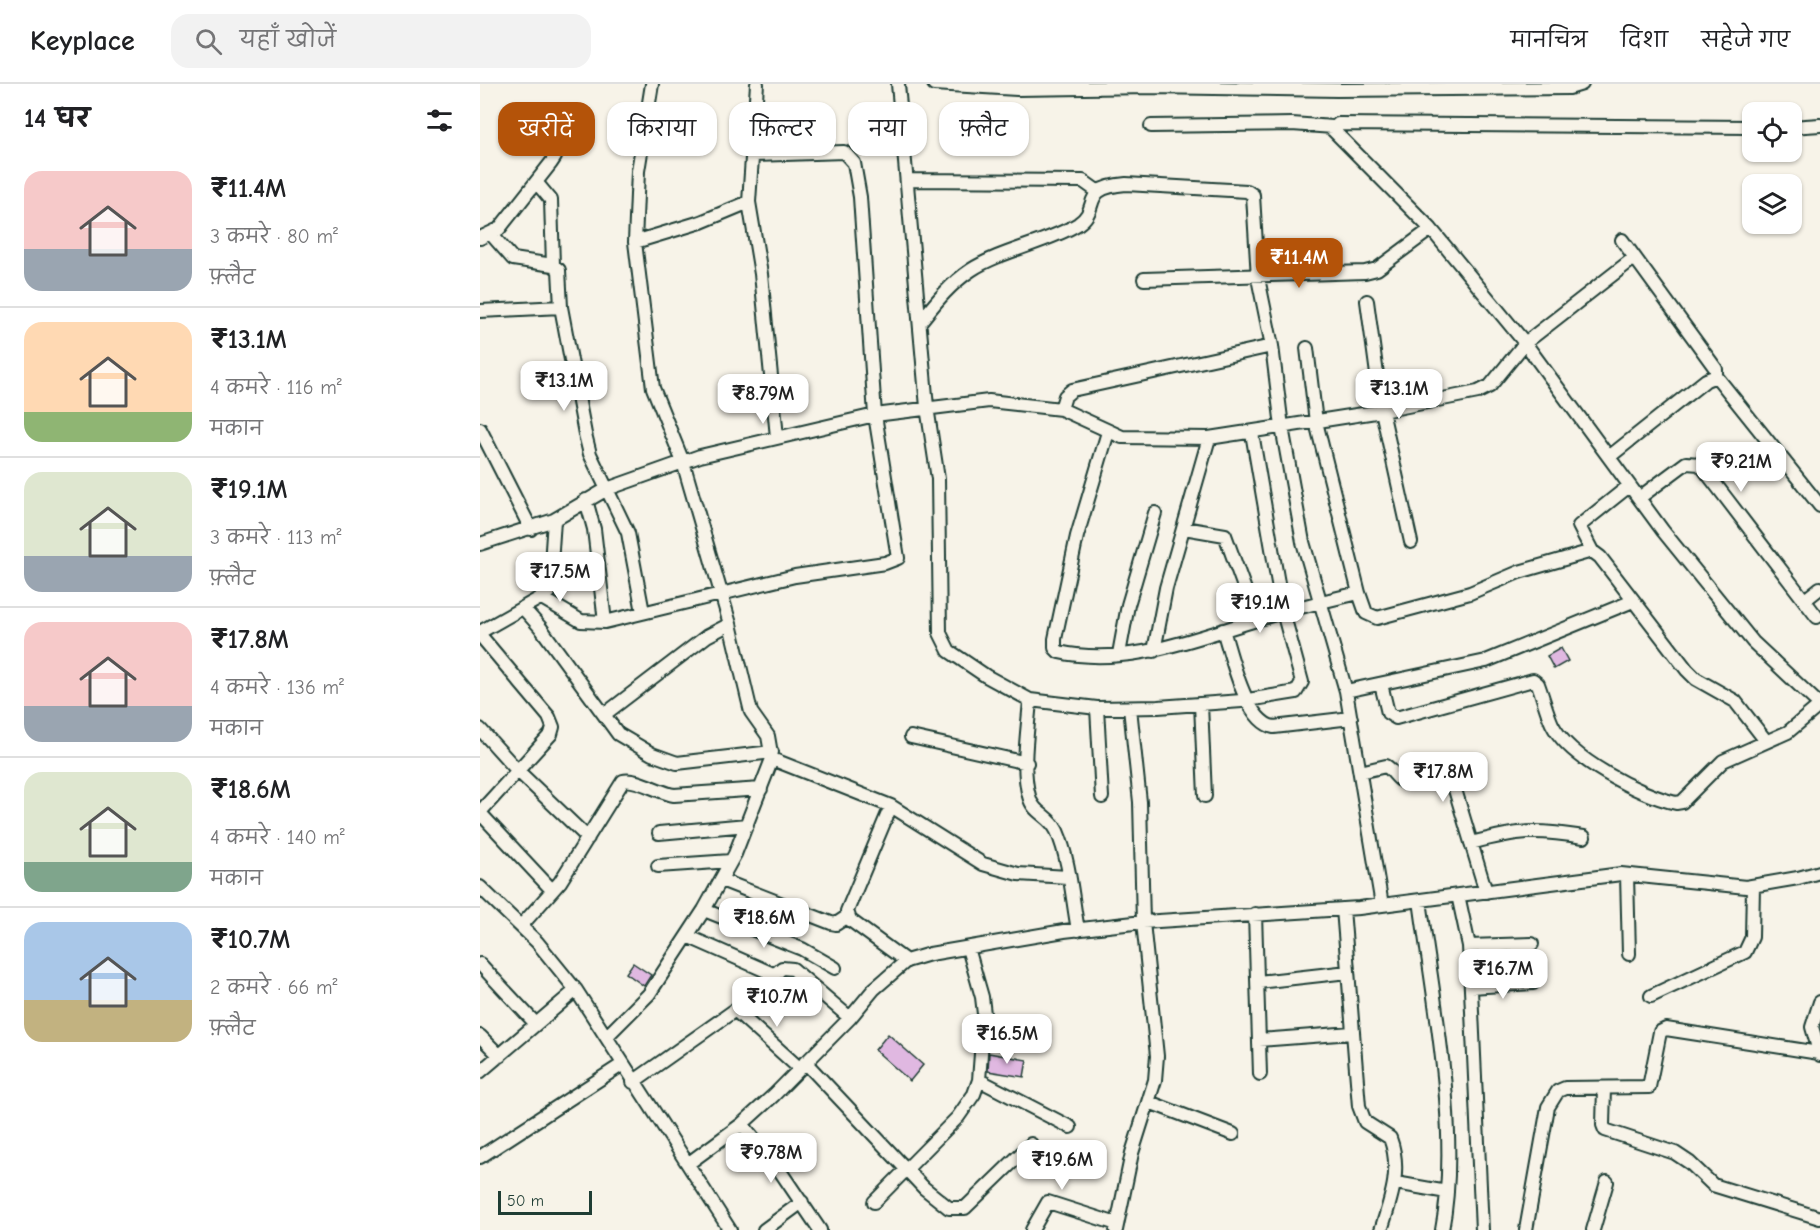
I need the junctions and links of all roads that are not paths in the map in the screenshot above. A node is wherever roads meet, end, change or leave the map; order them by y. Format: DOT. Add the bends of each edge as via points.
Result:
graph roads {
  1 [pos="652,84"];
  2 [pos="757,84"];
  3 [pos="898,84"];
  4 [pos="934,84"];
  5 [pos="1582,84"];
  6 [pos="1150,85"];
  7 [pos="984,86"];
  8 [pos="1319,86"];
  9 [pos="1417,87"];
  10 [pos="756,102"];
  11 [pos="1820,125"];
  12 [pos="1151,126"];
  13 [pos="1802,126"];
  14 [pos="1333,127"];
  15 [pos="1742,127"];
  16 [pos="836,152"];
  17 [pos="555,156"];
  18 [pos="753,156"];
  19 [pos="908,180"];
  20 [pos="536,182"];
  21 [pos="1097,192"];
  22 [pos="749,202"];
  23 [pos="1431,229"];
  24 [pos="485,236"];
  25 [pos="1622,240"];
  26 [pos="635,242"];
  27 [pos="1634,258"];
  28 [pos="553,265"];
  29 [pos="1258,275"];
  30 [pos="1144,279"];
  31 [pos="1367,301"];
  32 [pos="561,307"];
  33 [pos="480,310"];
  34 [pos="920,322"];
  35 [pos="1525,343"];
  36 [pos="1272,346"];
  37 [pos="1307,348"];
  38 [pos="1716,376"];
  39 [pos="927,407"];
  40 [pos="1061,409"];
  41 [pos="1382,411"];
  42 [pos="875,415"];
  43 [pos="1316,422"];
  44 [pos="1282,427"];
  45 [pos="480,429"];
  46 [pos="1108,432"];
  47 [pos="1252,433"];
  48 [pos="777,437"];
  49 [pos="1209,438"];
  50 [pos="1609,457"];
  51 [pos="683,462"];
  52 [pos="1629,486"];
  53 [pos="608,489"];
  54 [pos="1639,498"];
  55 [pos="586,500"];
  56 [pos="1820,506"];
  57 [pos="1155,513"];
  58 [pos="554,520"];
  59 [pos="1184,528"];
  60 [pos="531,529"];
  61 [pos="1411,542"];
  62 [pos="480,544"];
  63 [pos="1592,551"];
  64 [pos="1820,588"];
  65 [pos="1359,593"];
  66 [pos="722,594"];
  67 [pos="542,598"];
  68 [pos="1633,600"];
  69 [pos="1805,600"];
  70 [pos="1319,602"];
  71 [pos="523,608"];
  72 [pos="643,612"];
  73 [pos="1283,612"];
  74 [pos="1818,617"];
  75 [pos="1256,620"];
  76 [pos="605,622"];
  77 [pos="730,624"];
  78 [pos="1224,630"];
  79 [pos="480,634"];
  80 [pos="1154,651"];
  81 [pos="1119,654"];
  82 [pos="1381,684"];
  83 [pos="1346,691"];
  84 [pos="1030,700"];
  85 [pos="1246,700"];
  86 [pos="1201,704"];
  87 [pos="1820,705"];
  88 [pos="1097,708"];
  89 [pos="1130,708"];
  90 [pos="604,714"];
  91 [pos="1351,718"];
  92 [pos="480,729"];
  93 [pos="911,738"];
  94 [pos="1766,741"];
  95 [pos="772,756"];
  96 [pos="1027,763"];
  97 [pos="517,770"];
  98 [pos="1360,772"];
  99 [pos="761,789"];
  100 [pos="1205,796"];
  101 [pos="1102,797"];
  102 [pos="891,806"];
  103 [pos="480,812"];
  104 [pos="747,825"];
  105 [pos="659,832"];
  106 [pos="1584,837"];
  107 [pos="588,838"];
  108 [pos="1471,843"];
  109 [pos="731,861"];
  110 [pos="658,866"];
  111 [pos="1820,872"];
  112 [pos="1627,875"];
  113 [pos="1068,877"];
  114 [pos="721,880"];
  115 [pos="1753,886"];
  116 [pos="480,887"];
  117 [pos="552,890"];
  118 [pos="1486,892"];
  119 [pos="1458,896"];
  120 [pos="1420,900"];
  121 [pos="1382,905"];
  122 [pos="1343,909"];
  123 [pos="704,910"];
  124 [pos="1255,914"];
  125 [pos="848,916"];
  126 [pos="1143,922"];
  127 [pos="521,926"];
  128 [pos="1078,930"];
  129 [pos="687,936"];
  130 [pos="1532,944"];
  131 [pos="1469,945"];
  132 [pos="968,948"];
  133 [pos="1629,954"];
  134 [pos="906,961"];
  135 [pos="480,964"];
  136 [pos="835,968"];
  137 [pos="1348,972"];
  138 [pos="773,974"];
  139 [pos="1258,982"];
  140 [pos="1533,984"];
  141 [pos="1472,987"];
  142 [pos="576,990"];
  143 [pos="1651,996"];
  144 [pos="1820,1004"];
  145 [pos="735,1010"];
  146 [pos="850,1018"];
  147 [pos="536,1024"];
  148 [pos="1352,1033"];
  149 [pos="480,1036"];
  150 [pos="606,1037"];
  151 [pos="1260,1040"];
  152 [pos="1820,1054"];
  153 [pos="500,1056"];
  154 [pos="623,1064"];
  155 [pos="802,1065"];
  156 [pos="480,1072"];
  157 [pos="1260,1074"];
  158 [pos="979,1080"];
  159 [pos="633,1082"];
  160 [pos="1604,1088"];
  161 [pos="1149,1102"];
  162 [pos="742,1124"];
  163 [pos="1070,1127"];
  164 [pos="1233,1134"];
  165 [pos="1031,1143"];
  166 [pos="480,1157"];
  167 [pos="689,1163"];
  168 [pos="906,1167"];
  169 [pos="1607,1182"];
  170 [pos="1396,1183"];
  171 [pos="1447,1192"];
  172 [pos="802,1202"];
  173 [pos="874,1202"];
  174 [pos="1820,1218"];
  175 [pos="1117,1227"];
  176 [pos="730,1230"];
  177 [pos="764,1230"];
  178 [pos="820,1230"];
  179 [pos="1032,1230"];
  180 [pos="1381,1230"];
  181 [pos="1442,1230"];
  182 [pos="1482,1230"];
  183 [pos="1526,1230"];
  184 [pos="1593,1230"];
  1 -- 26 [label="street" via="638,171"];
  2 -- 10 [label="street"];
  3 -- 19 [label="street"];
  4 -- 7 [label="street"];
  5 -- 9 [label="street" via="1569,88"];
  6 -- 7 [label="street"];
  6 -- 8 [label="street"];
  8 -- 9 [label="street"];
  11 -- 13 [label="street"];
  12 -- 14 [label="street"];
  14 -- 15 [label="street"];
  14 -- 23 [label="street" via="1334,134"];
  16 -- 42 [label="street" via="844,152 854,163 860,197"];
  17 -- 20 [label="street"];
  18 -- 22 [label="street"];
  19 -- 21 [label="street" via="1083,180"];
  19 -- 34 [label="street"];
  20 -- 24 [label="street" via="499,229"];
  20 -- 28 [label="street" via="551,200"];
  21 -- 29 [label="street" via="1126,184 1251,193 1256,202"];
  21 -- 34 [label="street" via="1080,222 973,269 948,287"];
  22 -- 26 [label="street"];
  22 -- 48 [label="street" via="761,274"];
  23 -- 29 [label="street" via="1377,268 1365,272"];
  23 -- 35 [label="street"];
  24 -- 28 [label="street" via="513,259"];
  25 -- 27 [label="street"];
  26 -- 51 [label="street" via="653,388"];
  27 -- 35 [label="street"];
  27 -- 38 [label="street" via="1716,369"];
  28 -- 32 [label="street" via="559,273"];
  29 -- 30 [label="street"];
  29 -- 36 [label="street"];
  31 -- 41 [label="street"];
  32 -- 33 [label="street"];
  32 -- 53 [label="street" via="590,454"];
  34 -- 39 [label="street"];
  35 -- 41 [label="street" via="1486,389"];
  35 -- 50 [label="street"];
  36 -- 40 [label="street" via="1072,390 1065,396"];
  36 -- 44 [label="street"];
  37 -- 43 [label="street"];
  38 -- 50 [label="street"];
  38 -- 56 [label="street"];
  39 -- 40 [label="street" via="989,401"];
  39 -- 42 [label="street"];
  39 -- 84 [label="street" via="938,479 941,640 949,651 986,676"];
  40 -- 46 [label="street"];
  41 -- 43 [label="street"];
  41 -- 61 [label="street"];
  42 -- 48 [label="street"];
  42 -- 66 [label="street" via="898,558 795,576"];
  43 -- 44 [label="street"];
  43 -- 65 [label="street"];
  44 -- 47 [label="street"];
  44 -- 70 [label="street" via="1303,542"];
  45 -- 60 [label="street"];
  46 -- 49 [label="street" via="1122,436"];
  46 -- 81 [label="street" via="1077,536 1055,648 1067,654"];
  47 -- 49 [label="street"];
  47 -- 73 [label="street"];
  48 -- 51 [label="street"];
  49 -- 59 [label="street"];
  50 -- 52 [label="street"];
  51 -- 53 [label="street"];
  51 -- 66 [label="street"];
  52 -- 54 [label="street"];
  52 -- 63 [label="street" via="1579,525"];
  53 -- 55 [label="street"];
  53 -- 72 [label="street" via="631,543"];
  54 -- 69 [label="street" via="1686,463 1700,464"];
  54 -- 87 [label="street" via="1753,642"];
  55 -- 58 [label="street"];
  55 -- 76 [label="street" via="594,529"];
  57 -- 81 [label="street" via="1128,605"];
  58 -- 60 [label="street"];
  58 -- 67 [label="street" via="549,593"];
  59 -- 75 [label="street" via="1225,535"];
  59 -- 80 [label="street" via="1166,588"];
  60 -- 62 [label="street"];
  63 -- 65 [label="street" via="1518,572 1470,593 1377,618 1366,613"];
  63 -- 68 [label="street"];
  64 -- 69 [label="street"];
  65 -- 70 [label="street"];
  66 -- 72 [label="street"];
  66 -- 77 [label="street"];
  67 -- 71 [label="street"];
  67 -- 76 [label="street" via="581,621"];
  68 -- 82 [label="street" via="1486,661"];
  68 -- 94 [label="street" via="1687,670 1735,701"];
  69 -- 74 [label="street"];
  70 -- 73 [label="street"];
  70 -- 83 [label="street"];
  71 -- 79 [label="street"];
  71 -- 90 [label="street"];
  72 -- 76 [label="street"];
  73 -- 75 [label="street"];
  73 -- 85 [label="street" via="1302,682 1300,688 1291,694"];
  75 -- 78 [label="street"];
  77 -- 90 [label="street" via="707,636"];
  77 -- 95 [label="street" via="751,712 768,736"];
  78 -- 80 [label="street"];
  78 -- 85 [label="street"];
  79 -- 97 [label="street" via="552,722 551,734"];
  80 -- 81 [label="street"];
  82 -- 83 [label="street"];
  82 -- 94 [label="street" via="1388,713 1396,718 1533,680 1553,724 1583,756 1630,787 1676,803 1682,802 1723,760"];
  83 -- 91 [label="street"];
  84 -- 88 [label="street"];
  84 -- 96 [label="street"];
  85 -- 86 [label="street"];
  85 -- 91 [label="street" via="1270,726"];
  86 -- 89 [label="street"];
  86 -- 100 [label="street"];
  87 -- 94 [label="street" via="1788,732"];
  88 -- 89 [label="street"];
  88 -- 101 [label="street"];
  89 -- 126 [label="street" via="1140,802"];
  90 -- 95 [label="street" via="618,734 667,761"];
  91 -- 98 [label="street"];
  92 -- 97 [label="street"];
  93 -- 96 [label="street"];
  95 -- 99 [label="street"];
  95 -- 102 [label="street"];
  96 -- 113 [label="street" via="1029,797 1036,812 1057,830"];
  97 -- 103 [label="street"];
  97 -- 107 [label="street"];
  98 -- 108 [label="street" via="1386,766 1408,782 1447,774"];
  98 -- 121 [label="street"];
  99 -- 104 [label="street"];
  99 -- 107 [label="street" via="674,795 627,779 620,784"];
  102 -- 113 [label="street" via="983,864 1018,874"];
  102 -- 125 [label="street"];
  103 -- 117 [label="street"];
  104 -- 105 [label="street"];
  104 -- 109 [label="street"];
  106 -- 108 [label="street" via="1526,830"];
  107 -- 117 [label="street"];
  108 -- 118 [label="street"];
  109 -- 110 [label="street"];
  109 -- 114 [label="street"];
  111 -- 115 [label="street"];
  112 -- 115 [label="street"];
  112 -- 118 [label="street"];
  112 -- 133 [label="street"];
  113 -- 128 [label="street"];
  114 -- 123 [label="street"];
  114 -- 125 [label="street" via="831,923"];
  115 -- 143 [label="street" via="1752,937 1748,949"];
  116 -- 127 [label="street"];
  117 -- 127 [label="street"];
  118 -- 119 [label="street"];
  119 -- 120 [label="street"];
  119 -- 131 [label="street"];
  120 -- 121 [label="street"];
  120 -- 171 [label="street" via="1443,1081"];
  121 -- 122 [label="street"];
  122 -- 124 [label="street"];
  122 -- 137 [label="street"];
  123 -- 129 [label="street"];
  123 -- 136 [label="street" via="802,949"];
  124 -- 126 [label="street"];
  124 -- 139 [label="street"];
  125 -- 134 [label="street"];
  126 -- 128 [label="street"];
  126 -- 161 [label="street" via="1157,1056"];
  127 -- 142 [label="street"];
  128 -- 132 [label="street"];
  129 -- 138 [label="street"];
  129 -- 150 [label="street" via="649,994"];
  130 -- 131 [label="street"];
  131 -- 141 [label="street"];
  132 -- 134 [label="street"];
  132 -- 158 [label="street" via="984,1014"];
  134 -- 146 [label="street" via="874,989"];
  135 -- 147 [label="street"];
  137 -- 139 [label="street"];
  137 -- 148 [label="street"];
  138 -- 145 [label="street"];
  138 -- 146 [label="street" via="782,968 793,969"];
  139 -- 151 [label="street"];
  140 -- 141 [label="street"];
  141 -- 182 [label="street"];
  142 -- 147 [label="street"];
  142 -- 150 [label="street"];
  144 -- 152 [label="street" via="1812,1027"];
  145 -- 155 [label="street"];
  145 -- 159 [label="street"];
  146 -- 155 [label="street"];
  147 -- 153 [label="street"];
  148 -- 151 [label="street"];
  148 -- 170 [label="street" via="1359,1107 1365,1122 1390,1138"];
  149 -- 153 [label="street"];
  150 -- 154 [label="street"];
  151 -- 157 [label="street"];
  152 -- 160 [label="street" via="1666,1029 1660,1032 1649,1087"];
  153 -- 156 [label="street"];
  154 -- 159 [label="street"];
  154 -- 166 [label="street"];
  155 -- 162 [label="street"];
  155 -- 168 [label="street"];
  158 -- 163 [label="street"];
  158 -- 168 [label="street" via="958,1117"];
  159 -- 167 [label="street"];
  160 -- 174 [label="street" via="1605,1130 1675,1153 1713,1185"];
  160 -- 183 [label="street" via="1565,1088 1553,1097"];
  161 -- 164 [label="street"];
  161 -- 175 [label="street" via="1132,1153"];
  162 -- 167 [label="street"];
  162 -- 172 [label="street"];
  165 -- 168 [label="street" via="980,1195 958,1210 949,1208"];
  167 -- 176 [label="street"];
  168 -- 173 [label="street"];
  169 -- 184 [label="street"];
  170 -- 171 [label="street"];
  170 -- 180 [label="street"];
  171 -- 181 [label="street"];
  172 -- 177 [label="street"];
  172 -- 178 [label="street"];
  175 -- 179 [label="street" via="1048,1202"];
}
